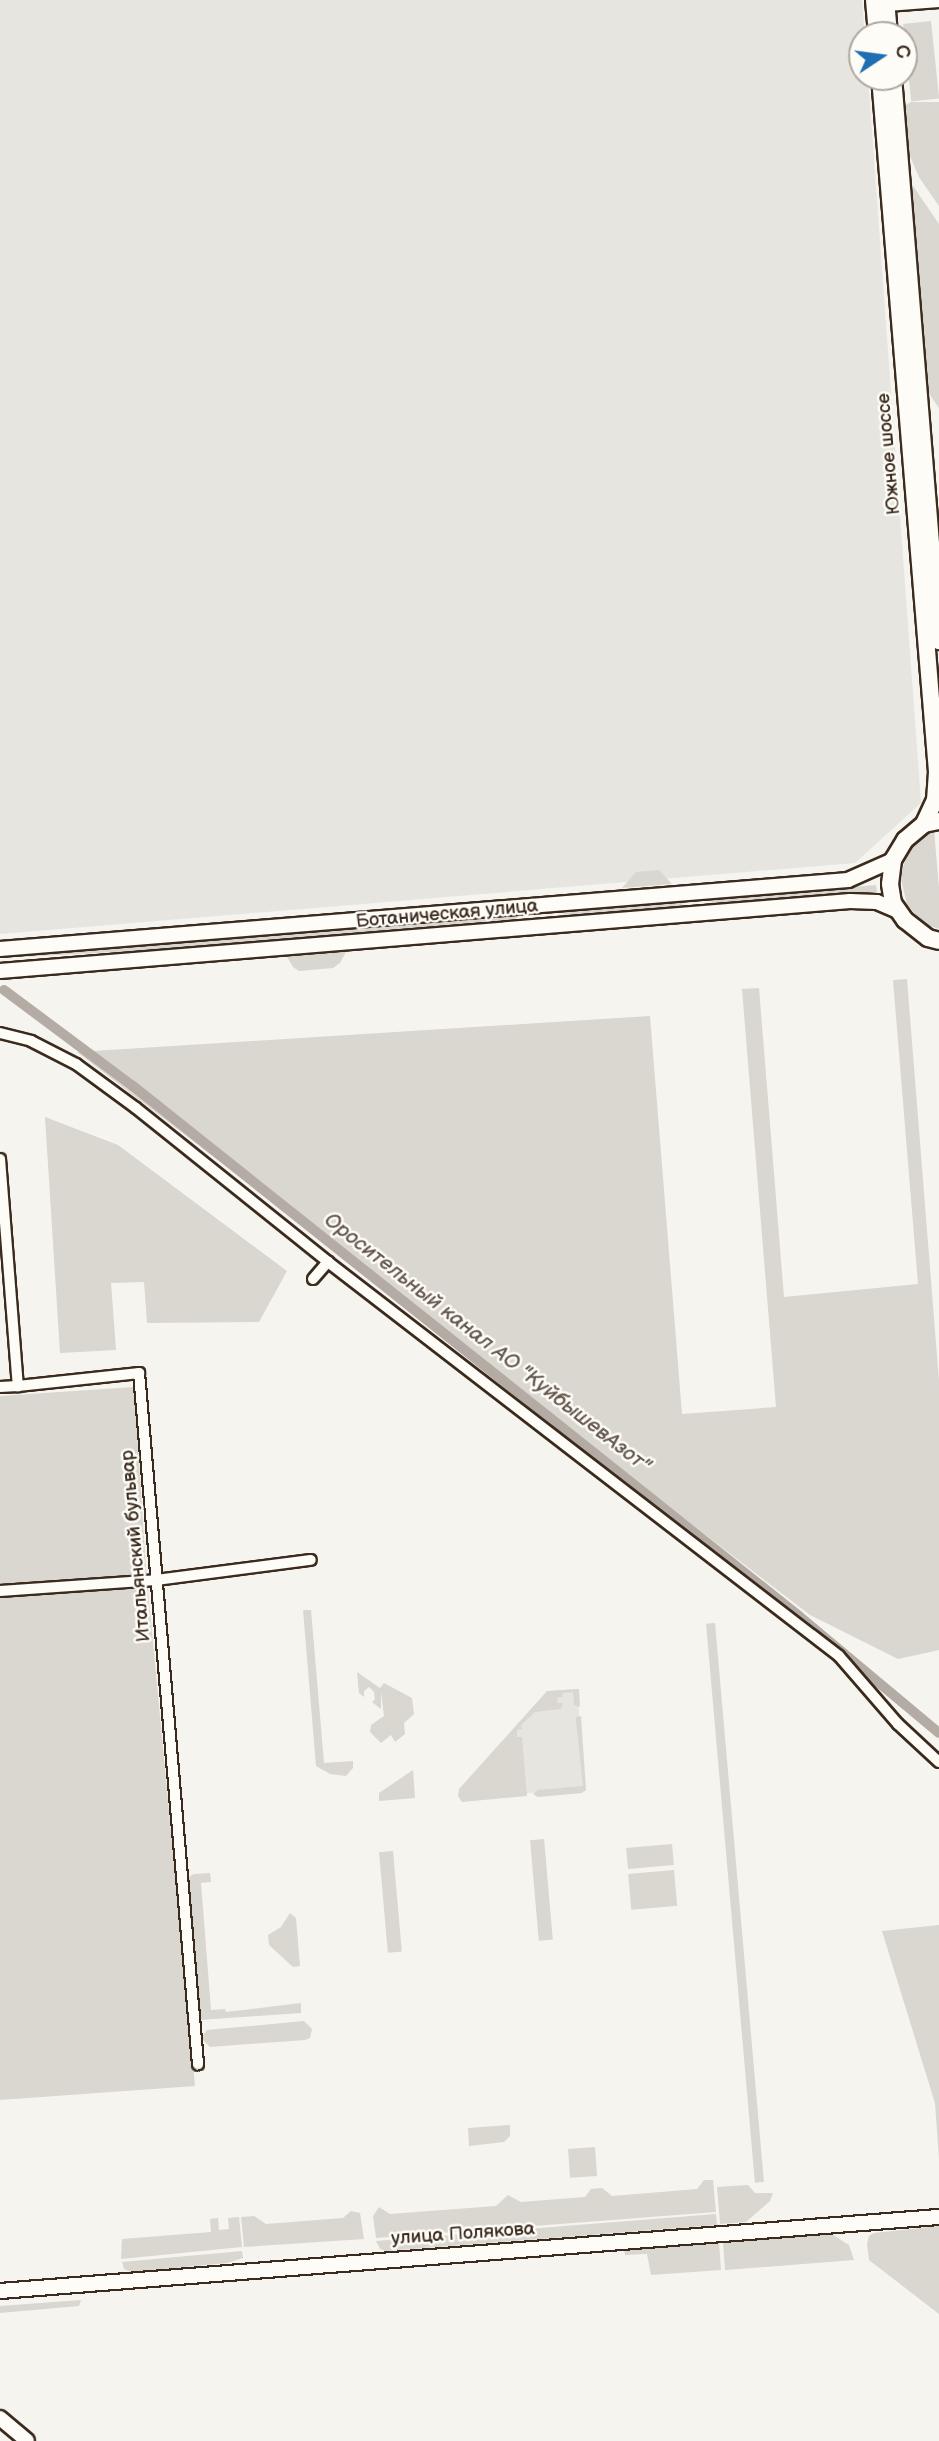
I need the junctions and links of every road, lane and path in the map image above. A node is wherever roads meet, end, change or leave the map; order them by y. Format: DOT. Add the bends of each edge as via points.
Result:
graph roads {
  1 [pos="939,0"];
  2 [pos="882,1"];
  3 [pos="879,21"];
  4 [pos="886,21"];
  5 [pos="881,91"];
  6 [pos="894,91"];
  7 [pos="939,640"];
  8 [pos="932,822"];
  9 [pos="893,860"];
  10 [pos="691,892"];
  11 [pos="543,904"];
  12 [pos="896,910"];
  13 [pos="693,914"];
  14 [pos="545,926"];
  15 [pos="935,942"];
  16 [pos="0,949"];
  17 [pos="0,971"];
  18 [pos="0,1032"];
  19 [pos="0,1159"];
  20 [pos="328,1262"];
  21 [pos="313,1279"];
  22 [pos="18,1385"];
  23 [pos="0,1387"];
  24 [pos="311,1560"];
  25 [pos="156,1580"];
  26 [pos="0,1591"];
  27 [pos="939,1762"];
  28 [pos="198,2064"];
  29 [pos="936,2215"];
  30 [pos="0,2291"];
  31 [pos="0,2418"];
  32 [pos="27,2441"];
  1 -- 2 [label="main road"];
  2 -- 3 [label="main road"];
  2 -- 4 [label="main road"];
  5 -- 8 [label="main road, Южное шоссе" via="937,772"];
  6 -- 7 [label="main road, Южное шоссе"];
  8 -- 9 [label="main road" via="905,840"];
  9 -- 10 [label="main road, Ботаническая улица" via="848,880"];
  9 -- 12 [label="main road" via="890,884"];
  10 -- 11 [label="main road, Ботаническая улица"];
  10 -- 13 [label="main road"];
  11 -- 14 [label="main road"];
  11 -- 16 [label="main road, Ботаническая улица"];
  12 -- 13 [label="main road, Ботаническая улица" via="877,902 850,901"];
  12 -- 15 [label="main road"];
  13 -- 14 [label="main road, Ботаническая улица"];
  14 -- 17 [label="main road, Ботаническая улица"];
  18 -- 20 [label="street" via="31,1041 76,1064"];
  19 -- 22 [label="street"];
  20 -- 21 [label="street"];
  20 -- 27 [label="street" via="839,1656 898,1724"];
  22 -- 23 [label="street"];
  22 -- 25 [label="street, Итальянский бульвар" via="139,1373"];
  24 -- 25 [label="street"];
  25 -- 26 [label="street"];
  25 -- 28 [label="street, Итальянский бульвар"];
  29 -- 30 [label="main road, улица Полякова"];
  31 -- 32 [label="main road"];
}
